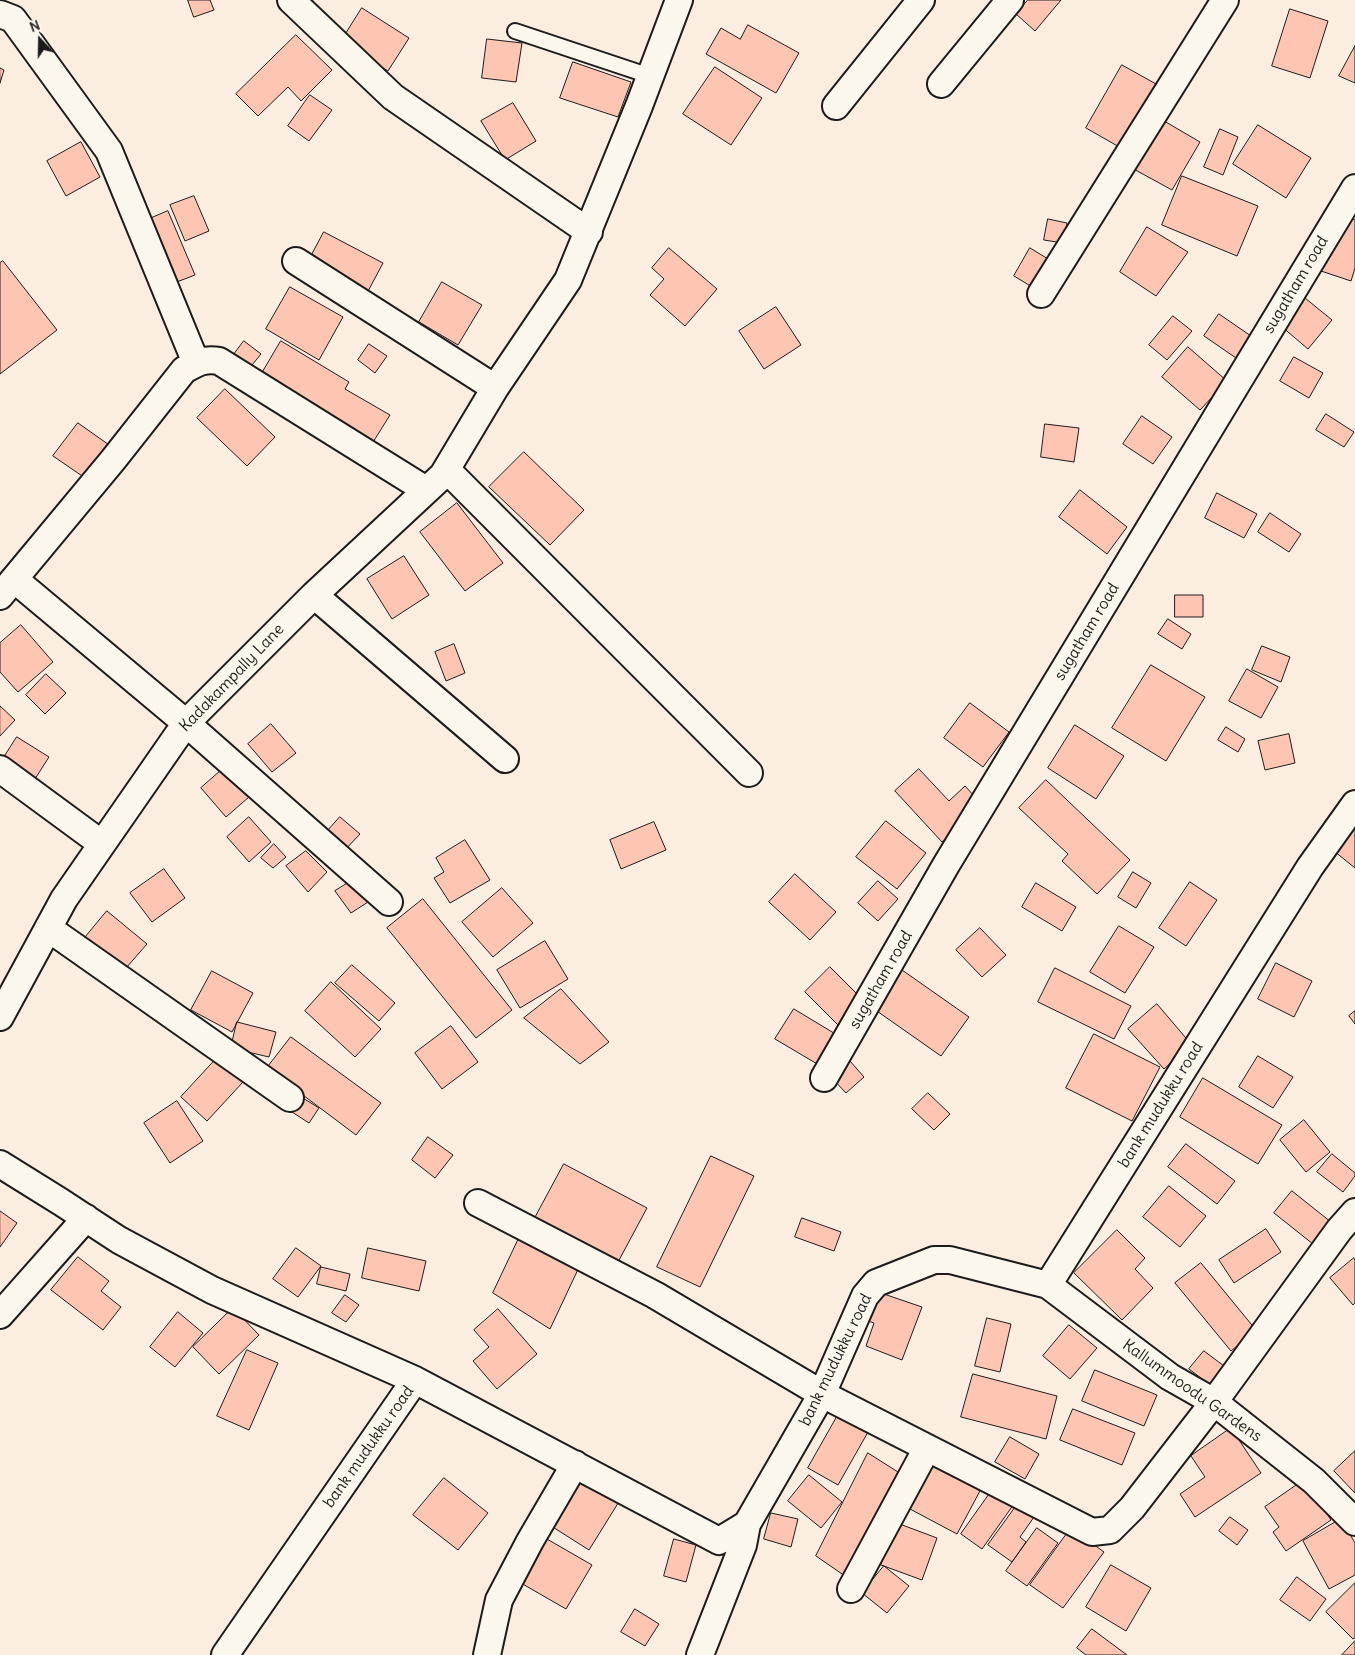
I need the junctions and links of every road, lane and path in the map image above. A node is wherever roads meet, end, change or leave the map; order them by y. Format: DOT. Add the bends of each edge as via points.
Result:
graph roads {
  1 [pos="291,0"];
  2 [pos="679,0"];
  3 [pos="921,0"];
  4 [pos="1010,0"];
  5 [pos="1225,0"];
  6 [pos="0,14"];
  7 [pos="515,31"];
  8 [pos="650,76"];
  9 [pos="941,84"];
  10 [pos="836,106"];
  11 [pos="1355,188"];
  12 [pos="588,232"];
  13 [pos="296,261"];
  14 [pos="1041,294"];
  15 [pos="196,362"];
  16 [pos="495,388"];
  17 [pos="439,478"];
  18 [pos="7,588"];
  19 [pos="314,595"];
  20 [pos="186,723"];
  21 [pos="505,759"];
  22 [pos="0,769"];
  23 [pos="749,773"];
  24 [pos="1355,804"];
  25 [pos="102,844"];
  26 [pos="389,902"];
  27 [pos="48,928"];
  28 [pos="0,1017"];
  29 [pos="824,1078"];
  30 [pos="290,1098"];
  31 [pos="0,1164"];
  32 [pos="478,1203"];
  33 [pos="1355,1212"];
  34 [pos="86,1218"];
  35 [pos="1048,1285"];
  36 [pos="0,1315"];
  37 [pos="416,1380"];
  38 [pos="822,1394"];
  39 [pos="1214,1402"];
  40 [pos="927,1448"];
  41 [pos="575,1464"];
  42 [pos="1355,1522"];
  43 [pos="747,1524"];
  44 [pos="851,1588"];
  45 [pos="224,1655"];
  46 [pos="487,1655"];
  47 [pos="700,1655"];
  1 -- 12 [label="street" via="393,97"];
  2 -- 8 [label="street, Kadakampally Lane"];
  3 -- 10 [label="street"];
  4 -- 9 [label="street"];
  5 -- 14 [label="street"];
  6 -- 15 [label="street" via="13,19 108,151"];
  7 -- 8 [label="lane"];
  8 -- 12 [label="street, Kadakampally Lane"];
  11 -- 29 [label="street, sugatham road" via="946,865"];
  12 -- 16 [label="street, Kadakampally Lane" via="568,280"];
  13 -- 16 [label="street"];
  15 -- 17 [label="street" via="219,361"];
  15 -- 18 [label="street" via="184,370"];
  16 -- 17 [label="street, Kadakampally Lane"];
  17 -- 19 [label="street, Kadakampally Lane"];
  17 -- 23 [label="street"];
  18 -- 20 [label="street"];
  19 -- 20 [label="street, Kadakampally Lane"];
  19 -- 21 [label="street"];
  20 -- 25 [label="street, Kadakampally Lane"];
  20 -- 26 [label="street"];
  22 -- 25 [label="street"];
  24 -- 35 [label="street, bank mudukku road" via="1310,867"];
  25 -- 27 [label="street, Kadakampally Lane"];
  27 -- 28 [label="street, Kadakampally Lane"];
  27 -- 30 [label="street"];
  31 -- 34 [label="street"];
  32 -- 38 [label="street" via="655,1295"];
  33 -- 39 [label="street" via="1338,1230"];
  34 -- 36 [label="street"];
  34 -- 37 [label="street" via="119,1240 212,1290"];
  35 -- 38 [label="street, bank mudukku road" via="950,1260 934,1260 876,1283 865,1296"];
  35 -- 39 [label="street, Kallummoodu Gardens" via="1170,1377"];
  37 -- 41 [label="street, bank mudukku road"];
  37 -- 45 [label="street, bank mudukku road"];
  38 -- 40 [label="street"];
  38 -- 43 [label="street, bank mudukku road"];
  39 -- 40 [label="street" via="1132,1508 1110,1530 1092,1532"];
  39 -- 42 [label="street, Kallummoodu Gardens" via="1314,1481"];
  40 -- 44 [label="street"];
  41 -- 43 [label="street, bank mudukku road" via="719,1541"];
  41 -- 46 [label="street" via="500,1600"];
  43 -- 47 [label="street" via="743,1545"];
}
